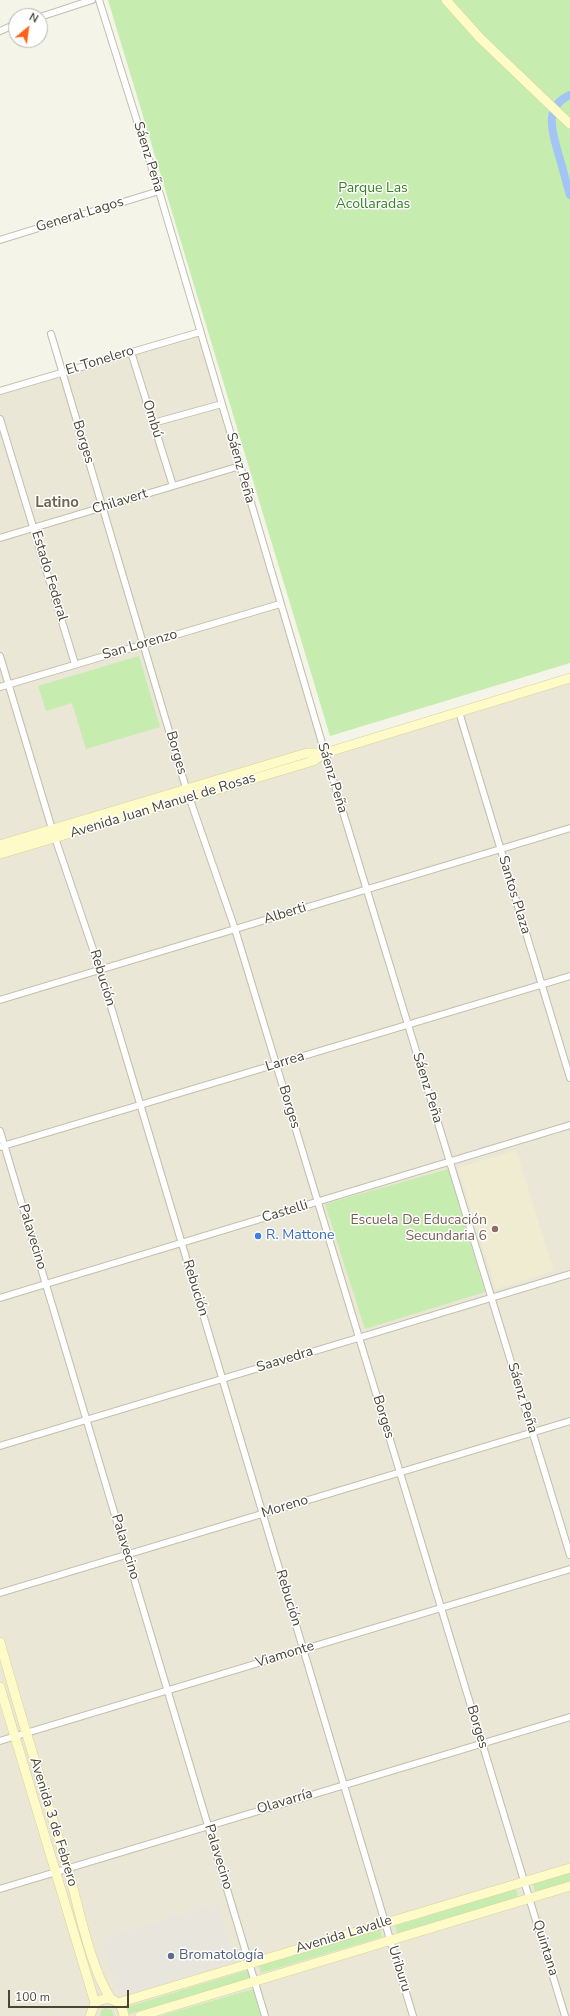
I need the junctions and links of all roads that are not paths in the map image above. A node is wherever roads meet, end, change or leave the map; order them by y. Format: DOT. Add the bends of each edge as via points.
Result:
graph roads {
  1 [pos="92,0"];
  2 [pos="100,0"];
  3 [pos="446,0"];
  4 [pos="48,14"];
  5 [pos="570,124"];
  6 [pos="159,191"];
  7 [pos="0,240"];
  8 [pos="200,332"];
  9 [pos="51,334"];
  10 [pos="131,352"];
  11 [pos="62,372"];
  12 [pos="0,391"];
  13 [pos="222,404"];
  14 [pos="0,419"];
  15 [pos="153,423"];
  16 [pos="240,466"];
  17 [pos="173,486"];
  18 [pos="103,508"];
  19 [pos="35,528"];
  20 [pos="0,538"];
  21 [pos="280,604"];
  22 [pos="144,644"];
  23 [pos="0,656"];
  24 [pos="75,664"];
  25 [pos="570,678"];
  26 [pos="9,684"];
  27 [pos="0,687"];
  28 [pos="459,712"];
  29 [pos="324,753"];
  30 [pos="186,788"];
  31 [pos="190,798"];
  32 [pos="120,808"];
  33 [pos="122,818"];
  34 [pos="570,828"];
  35 [pos="52,829"];
  36 [pos="56,838"];
  37 [pos="0,845"];
  38 [pos="500,849"];
  39 [pos="0,854"];
  40 [pos="366,890"];
  41 [pos="235,929"];
  42 [pos="100,970"];
  43 [pos="570,976"];
  44 [pos="541,984"];
  45 [pos="0,1000"];
  46 [pos="407,1025"];
  47 [pos="276,1065"];
  48 [pos="570,1078"];
  49 [pos="140,1105"];
  50 [pos="570,1125"];
  51 [pos="0,1131"];
  52 [pos="2,1147"];
  53 [pos="449,1162"];
  54 [pos="318,1202"];
  55 [pos="182,1243"];
  56 [pos="570,1274"];
  57 [pos="46,1284"];
  58 [pos="0,1298"];
  59 [pos="491,1298"];
  60 [pos="359,1338"];
  61 [pos="222,1379"];
  62 [pos="87,1420"];
  63 [pos="570,1421"];
  64 [pos="532,1432"];
  65 [pos="0,1446"];
  66 [pos="400,1473"];
  67 [pos="263,1514"];
  68 [pos="127,1554"];
  69 [pos="570,1555"];
  70 [pos="570,1569"];
  71 [pos="0,1593"];
  72 [pos="441,1608"];
  73 [pos="0,1642"];
  74 [pos="303,1649"];
  75 [pos="0,1687"];
  76 [pos="168,1690"];
  77 [pos="570,1717"];
  78 [pos="25,1733"];
  79 [pos="15,1736"];
  80 [pos="0,1741"];
  81 [pos="482,1744"];
  82 [pos="344,1784"];
  83 [pos="47,1805"];
  84 [pos="36,1808"];
  85 [pos="208,1825"];
  86 [pos="570,1868"];
  87 [pos="68,1869"];
  88 [pos="55,1873"];
  89 [pos="523,1881"];
  90 [pos="570,1886"];
  91 [pos="0,1889"];
  92 [pos="530,1898"];
  93 [pos="385,1922"];
  94 [pos="390,1940"];
  95 [pos="88,1941"];
  96 [pos="78,1945"];
  97 [pos="250,1963"];
  98 [pos="255,1981"];
  99 [pos="115,2001"];
  100 [pos="89,2012"];
  101 [pos="124,2016"];
  102 [pos="140,2016"];
  103 [pos="266,2016"];
  104 [pos="413,2016"];
  105 [pos="565,2016"];
  1 -- 4 [label="street"];
  2 -- 6 [label="street, Sáenz Peña"];
  3 -- 5 [label="street" via="480,38"];
  6 -- 7 [label="street, General Lagos"];
  6 -- 8 [label="street, Sáenz Peña"];
  8 -- 10 [label="street, El Tonelero"];
  8 -- 13 [label="street, Sáenz Peña"];
  9 -- 11 [label="street, Borges"];
  10 -- 11 [label="street, El Tonelero"];
  10 -- 15 [label="street, Ombú"];
  11 -- 12 [label="street, El Tonelero"];
  11 -- 18 [label="street, Borges"];
  13 -- 15 [label="street"];
  13 -- 16 [label="street, Sáenz Peña"];
  14 -- 19 [label="street, Estado Federal"];
  15 -- 17 [label="street, Ombú"];
  16 -- 17 [label="street, Chilavert"];
  16 -- 21 [label="street, Sáenz Peña"];
  17 -- 18 [label="street, Chilavert"];
  18 -- 19 [label="street, Chilavert"];
  18 -- 22 [label="street, Borges"];
  19 -- 20 [label="street, Chilavert"];
  19 -- 24 [label="street, Estado Federal"];
  21 -- 22 [label="street, San Lorenzo"];
  21 -- 29 [label="street, Sáenz Peña"];
  22 -- 24 [label="street, San Lorenzo"];
  22 -- 30 [label="street, Borges"];
  23 -- 26 [label="street, Rebución"];
  24 -- 26 [label="street, San Lorenzo"];
  25 -- 28 [label="street, Avenida Juan Manuel de Rosas"];
  26 -- 27 [label="street, San Lorenzo"];
  26 -- 35 [label="street, Rebución"];
  28 -- 29 [label="street, Avenida Juan Manuel de Rosas"];
  28 -- 38 [label="street, Santos Plaza"];
  29 -- 30 [label="street, Avenida Juan Manuel de Rosas" via="307,753"];
  29 -- 31 [label="street, Avenida Juan Manuel de Rosas" via="313,761"];
  29 -- 40 [label="street, Sáenz Peña"];
  30 -- 31 [label="street, Borges"];
  30 -- 32 [label="street, Avenida Juan Manuel de Rosas"];
  31 -- 33 [label="street, Avenida Juan Manuel de Rosas"];
  31 -- 41 [label="street, Borges"];
  32 -- 33 [label="street"];
  32 -- 35 [label="street, Avenida Juan Manuel de Rosas"];
  33 -- 36 [label="street, Avenida Juan Manuel de Rosas"];
  34 -- 38 [label="street, Alberti"];
  35 -- 36 [label="street, Rebución"];
  35 -- 37 [label="street, Avenida Juan Manuel de Rosas"];
  36 -- 39 [label="street, Avenida Juan Manuel de Rosas"];
  36 -- 42 [label="street, Rebución"];
  38 -- 40 [label="street, Alberti"];
  38 -- 44 [label="street, Santos Plaza"];
  40 -- 41 [label="street, Alberti"];
  40 -- 46 [label="street, Sáenz Peña"];
  41 -- 42 [label="street, Alberti"];
  41 -- 47 [label="street, Borges"];
  42 -- 45 [label="street, Alberti"];
  42 -- 49 [label="street, Rebución"];
  43 -- 44 [label="street, Larrea"];
  44 -- 46 [label="street, Larrea"];
  44 -- 48 [label="street, Santos Plaza"];
  46 -- 47 [label="street, Larrea"];
  46 -- 53 [label="street, Sáenz Peña"];
  47 -- 49 [label="street, Larrea"];
  47 -- 54 [label="street, Borges"];
  49 -- 52 [label="street, Larrea"];
  49 -- 55 [label="street, Rebución"];
  50 -- 53 [label="street, Castelli"];
  51 -- 52 [label="street, Palavecino"];
  52 -- 57 [label="street, Palavecino"];
  53 -- 54 [label="street, Castelli"];
  53 -- 59 [label="street, Sáenz Peña"];
  54 -- 55 [label="street, Castelli"];
  54 -- 60 [label="street, Borges"];
  55 -- 57 [label="street, Castelli"];
  55 -- 61 [label="street, Rebución"];
  56 -- 59 [label="street, Saavedra"];
  57 -- 58 [label="street, Castelli"];
  57 -- 62 [label="street, Palavecino"];
  59 -- 60 [label="street, Saavedra"];
  59 -- 64 [label="street, Sáenz Peña"];
  60 -- 61 [label="street, Saavedra"];
  60 -- 66 [label="street, Borges"];
  61 -- 62 [label="street, Saavedra"];
  61 -- 67 [label="street, Rebución"];
  62 -- 65 [label="street, Saavedra"];
  62 -- 68 [label="street, Palavecino"];
  63 -- 64 [label="street, Moreno"];
  64 -- 66 [label="street, Moreno"];
  64 -- 69 [label="street, Sáenz Peña"];
  66 -- 67 [label="street, Moreno"];
  66 -- 72 [label="street, Borges"];
  67 -- 68 [label="street, Moreno"];
  67 -- 74 [label="street, Rebución"];
  68 -- 71 [label="street, Moreno"];
  68 -- 76 [label="street, Palavecino"];
  70 -- 72 [label="street, Viamonte"];
  72 -- 74 [label="street, Viamonte"];
  72 -- 81 [label="street, Borges"];
  73 -- 78 [label="street, Avenida 3 de Febrero"];
  74 -- 76 [label="street, Viamonte"];
  74 -- 82 [label="street, Rebución"];
  75 -- 79 [label="street, Avenida 3 de Febrero"];
  76 -- 78 [label="street, Viamonte"];
  76 -- 85 [label="street, Palavecino"];
  77 -- 81 [label="street, Olavarría"];
  78 -- 79 [label="street, Viamonte"];
  78 -- 83 [label="street, Avenida 3 de Febrero"];
  79 -- 80 [label="street, Viamonte"];
  79 -- 84 [label="street, Avenida 3 de Febrero"];
  81 -- 82 [label="street, Olavarría"];
  81 -- 89 [label="street, Borges"];
  82 -- 85 [label="street, Olavarría"];
  82 -- 93 [label="street, Rebución"];
  83 -- 84 [label="street"];
  83 -- 87 [label="street, Avenida 3 de Febrero"];
  84 -- 88 [label="street, Avenida 3 de Febrero"];
  85 -- 87 [label="street, Olavarría"];
  85 -- 97 [label="street, Palavecino"];
  86 -- 89 [label="street, Avenida Lavalle"];
  87 -- 88 [label="street, Olavarría"];
  87 -- 95 [label="street, Avenida 3 de Febrero"];
  88 -- 91 [label="street, Olavarría"];
  88 -- 96 [label="street, Avenida 3 de Febrero"];
  89 -- 92 [label="street, Quintana"];
  89 -- 93 [label="street, Avenida Lavalle"];
  90 -- 92 [label="street, Avenida Lavalle"];
  92 -- 94 [label="street, Avenida Lavalle"];
  92 -- 105 [label="street, Quintana"];
  93 -- 94 [label="street, Uriburu"];
  93 -- 97 [label="street, Avenida Lavalle"];
  94 -- 98 [label="street, Avenida Lavalle"];
  94 -- 104 [label="street, Uriburu"];
  95 -- 96 [label="street"];
  95 -- 99 [label="street, Avenida 3 de Febrero" via="103,1987"];
  96 -- 100 [label="street, Avenida 3 de Febrero"];
  97 -- 98 [label="street, Palavecino"];
  97 -- 99 [label="street, Avenida Lavalle"];
  98 -- 102 [label="street, Avenida Lavalle"];
  98 -- 103 [label="street, Palavecino"];
  99 -- 100 [label="street, Avenida Lavalle" via="101,1999"];
  99 -- 101 [label="street, Avenida 3 de Febrero" via="124,2011"];
}
